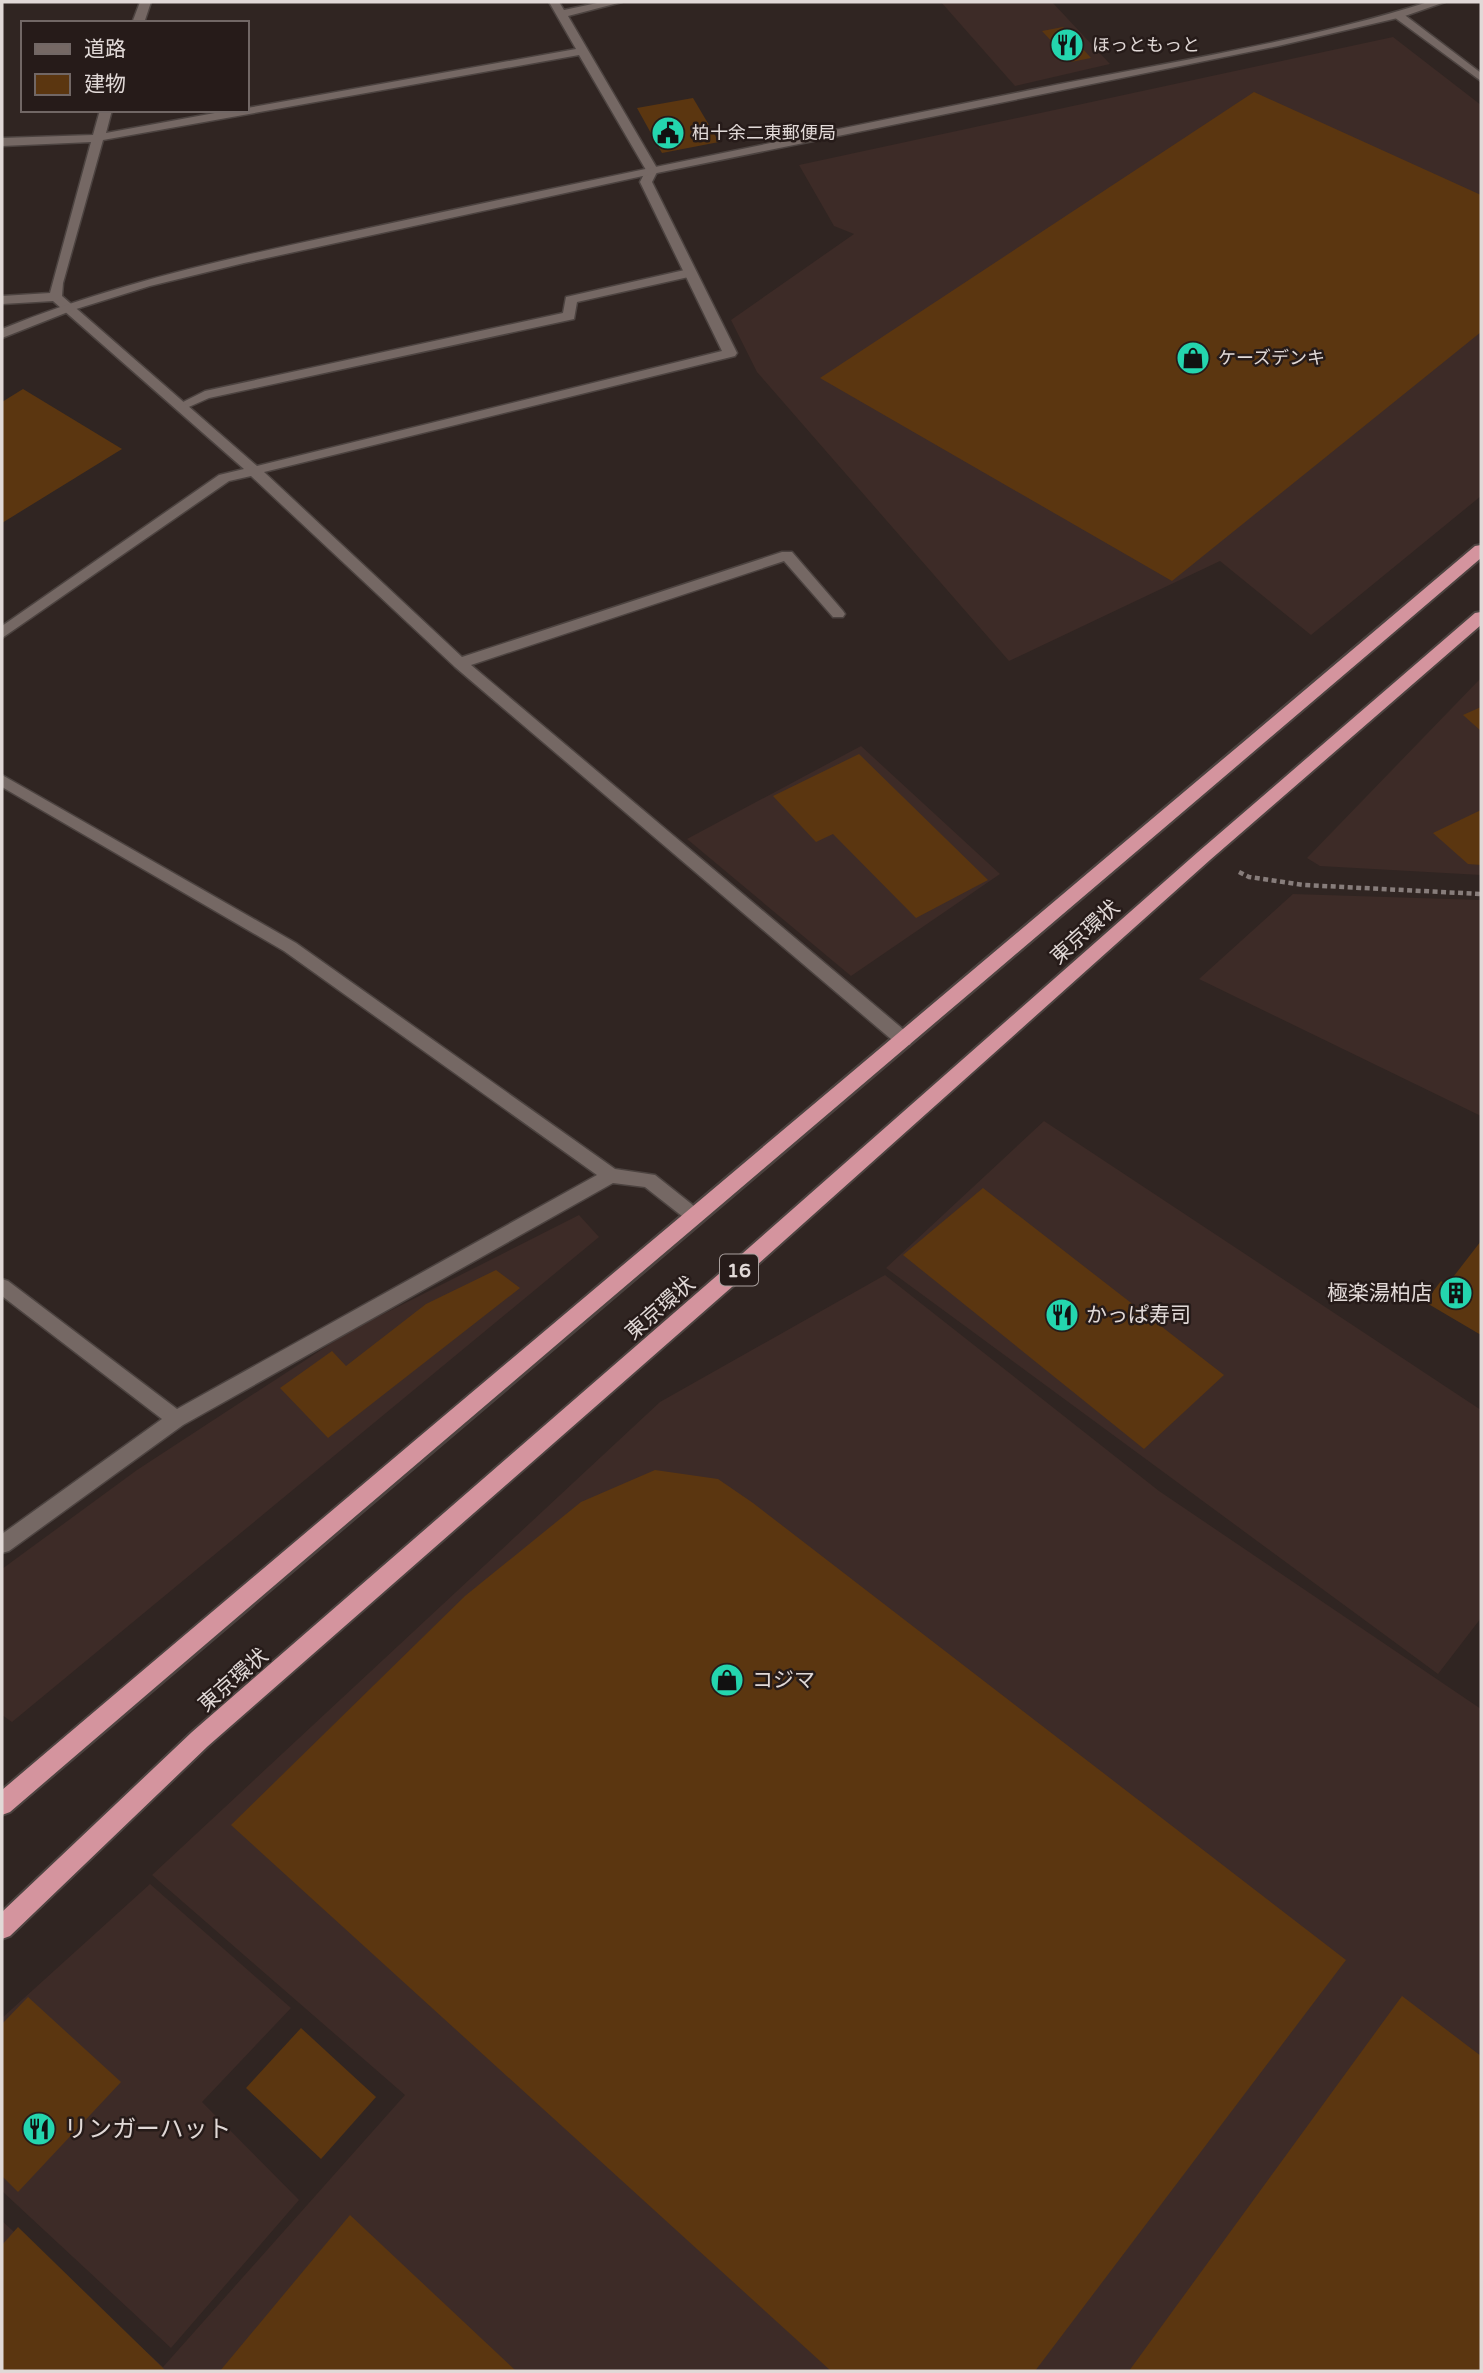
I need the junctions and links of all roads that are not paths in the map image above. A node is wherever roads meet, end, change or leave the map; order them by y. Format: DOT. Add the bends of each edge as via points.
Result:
graph roads {
  1 [pos="145,2"];
  2 [pos="554,2"];
  3 [pos="616,2"];
  4 [pos="1439,2"];
  5 [pos="561,14"];
  6 [pos="1398,15"];
  7 [pos="139,21"];
  8 [pos="583,51"];
  9 [pos="1481,78"];
  10 [pos="248,111"];
  11 [pos="105,112"];
  12 [pos="242,112"];
  13 [pos="96,138"];
  14 [pos="2,142"];
  15 [pos="652,170"];
  16 [pos="689,273"];
  17 [pos="2,300"];
  18 [pos="62,302"];
  19 [pos="2,334"];
  20 [pos="182,406"];
  21 [pos="252,469"];
  22 [pos="1481,550"];
  23 [pos="838,614"];
  24 [pos="1481,617"];
  25 [pos="2,633"];
  26 [pos="460,663"];
  27 [pos="2,780"];
  28 [pos="904,1040"];
  29 [pos="611,1176"];
  30 [pos="693,1215"];
  31 [pos="2,1286"];
  32 [pos="176,1419"];
  33 [pos="2,1545"];
  34 [pos="2,1804"];
  35 [pos="2,1928"];
  1 -- 7 [label="street"];
  2 -- 5 [label="street"];
  3 -- 5 [label="street"];
  4 -- 6 [label="street"];
  5 -- 8 [label="street"];
  6 -- 9 [label="street"];
  6 -- 15 [label="street"];
  8 -- 10 [label="street"];
  8 -- 15 [label="street"];
  11 -- 13 [label="street"];
  12 -- 13 [label="street"];
  13 -- 14 [label="street"];
  13 -- 18 [label="street" via="57,283"];
  15 -- 16 [label="street" via="646,182"];
  15 -- 18 [label="street"];
  16 -- 20 [label="street" via="571,300 569,316 205,395"];
  16 -- 21 [label="street" via="730,353"];
  17 -- 18 [label="street"];
  18 -- 19 [label="street"];
  18 -- 20 [label="street"];
  20 -- 21 [label="street"];
  21 -- 25 [label="street" via="224,478"];
  21 -- 26 [label="street"];
  22 -- 28 [label="highway, 東京環状"];
  23 -- 26 [label="street" via="787,555"];
  24 -- 35 [label="highway, 東京環状 / 16" via="200,1739"];
  26 -- 28 [label="street"];
  27 -- 29 [label="street" via="290,947"];
  28 -- 30 [label="highway, 東京環状"];
  29 -- 30 [label="street" via="649,1180"];
  29 -- 32 [label="street"];
  30 -- 34 [label="highway, 東京環状"];
  31 -- 32 [label="street"];
  32 -- 33 [label="street"];
}
